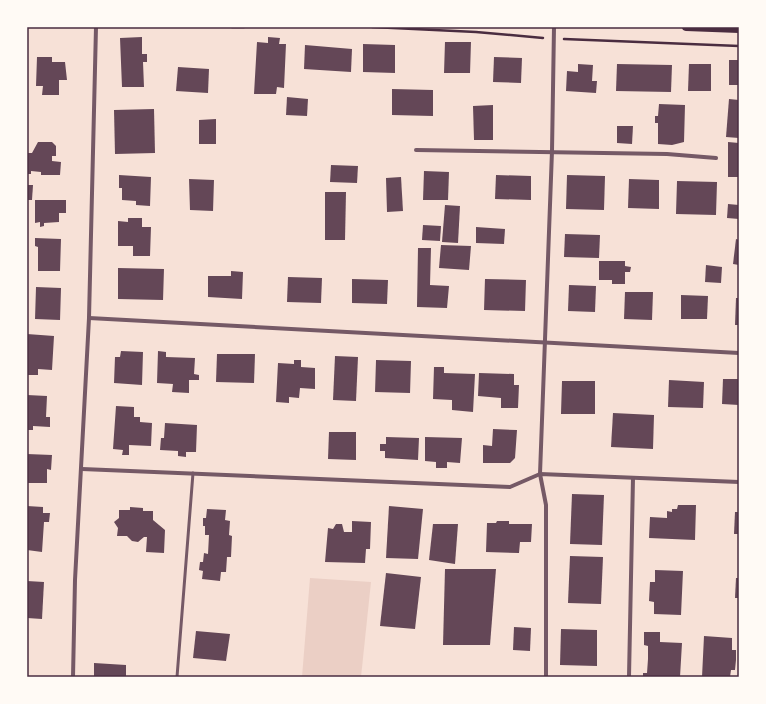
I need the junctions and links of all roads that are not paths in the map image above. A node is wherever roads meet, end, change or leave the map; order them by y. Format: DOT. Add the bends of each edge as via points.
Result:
graph roads {
  1 [pos="96,27"];
  2 [pos="554,27"];
  3 [pos="686,27"];
  4 [pos="739,29"];
  5 [pos="416,150"];
  6 [pos="552,151"];
  7 [pos="716,158"];
  8 [pos="89,318"];
  9 [pos="545,343"];
  10 [pos="739,353"];
  11 [pos="82,469"];
  12 [pos="193,473"];
  13 [pos="540,474"];
  14 [pos="632,478"];
  15 [pos="739,482"];
  16 [pos="73,677"];
  17 [pos="177,677"];
  18 [pos="546,677"];
  19 [pos="629,677"];
  1 -- 8 [label="street"];
  2 -- 6 [label="street"];
  3 -- 4 [label="main road"];
  5 -- 6 [label="street"];
  6 -- 7 [label="street"];
  6 -- 9 [label="street"];
  8 -- 9 [label="street"];
  8 -- 11 [label="street"];
  9 -- 10 [label="street"];
  9 -- 13 [label="street"];
  11 -- 12 [label="street"];
  11 -- 16 [label="street" via="75,580"];
  12 -- 13 [label="street" via="510,487"];
  12 -- 17 [label="lane"];
  13 -- 14 [label="street"];
  13 -- 18 [label="street" via="546,505"];
  14 -- 15 [label="street"];
  14 -- 19 [label="street"];
}
